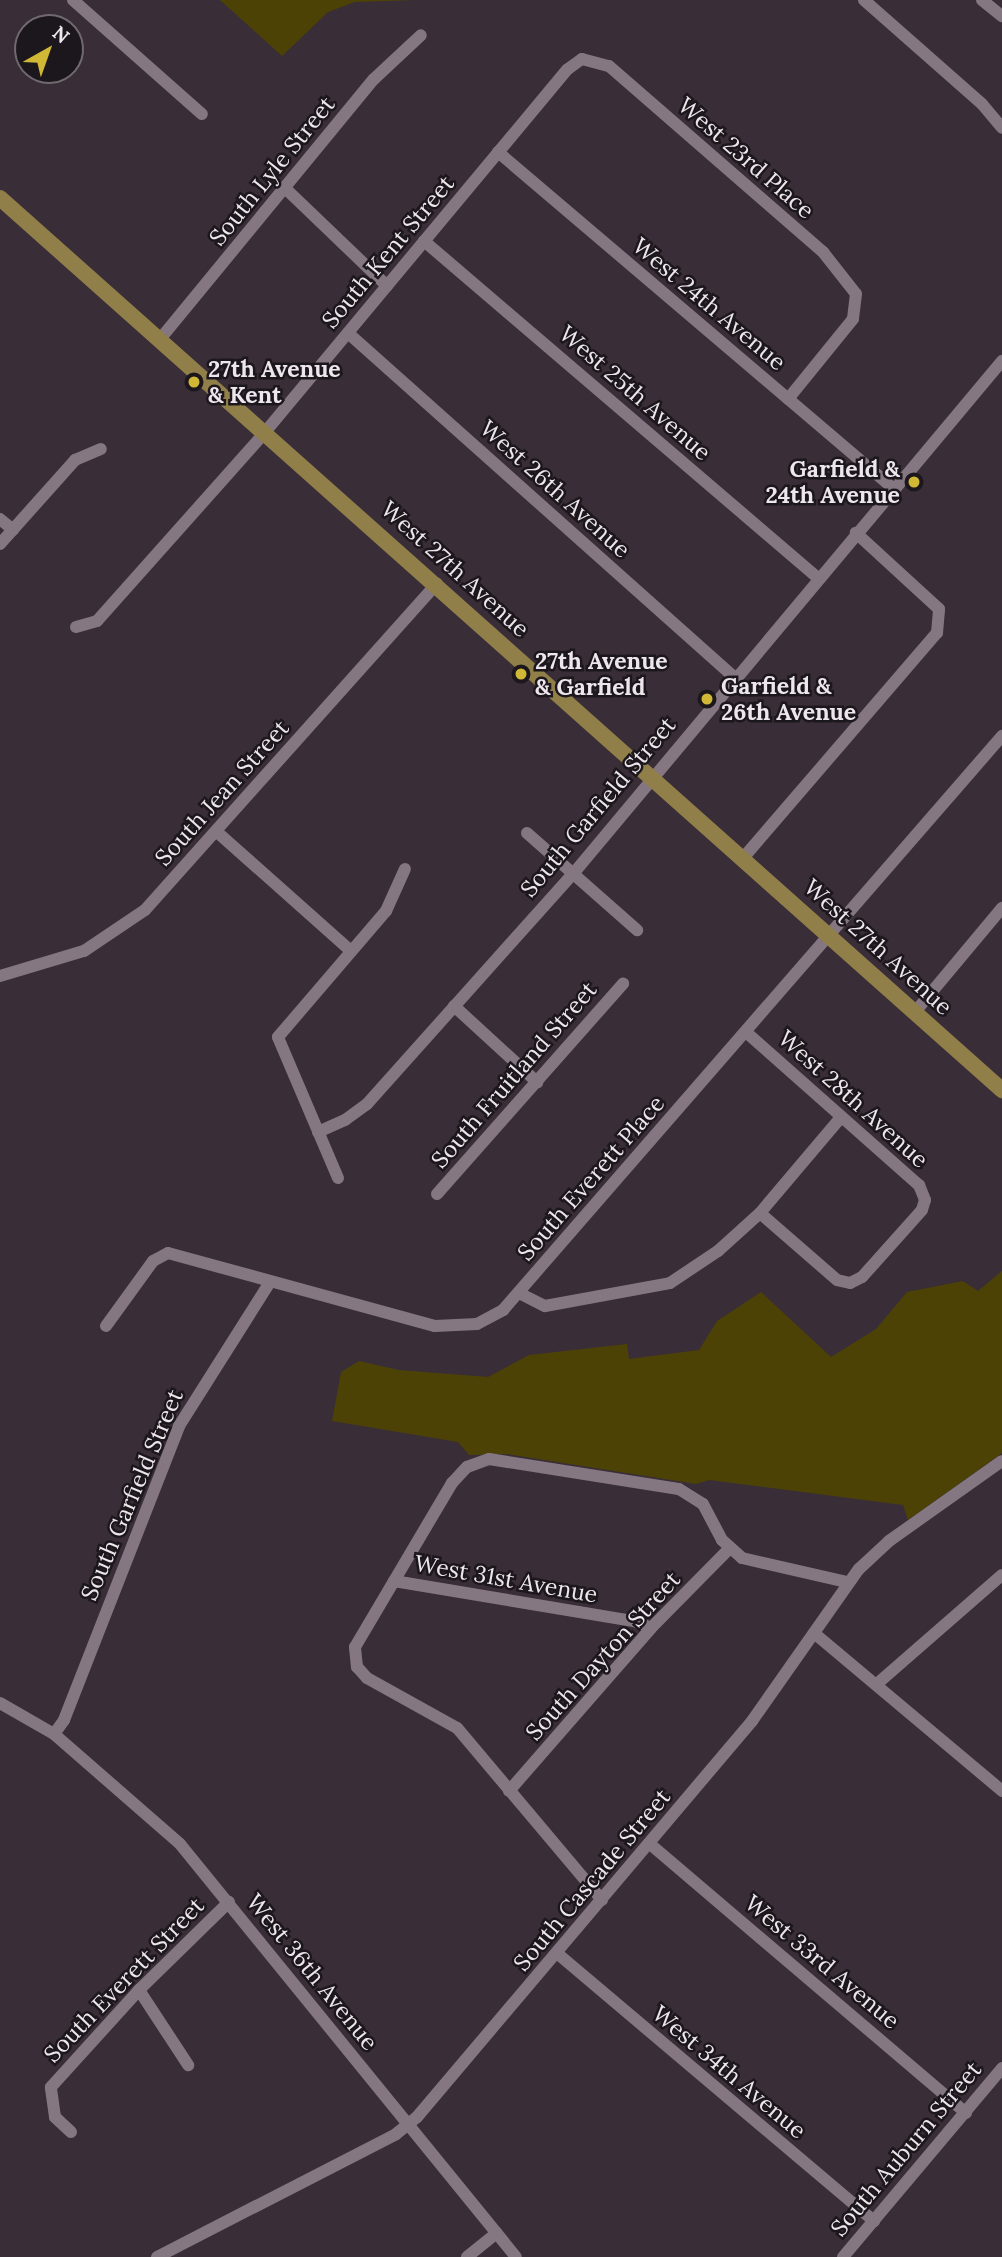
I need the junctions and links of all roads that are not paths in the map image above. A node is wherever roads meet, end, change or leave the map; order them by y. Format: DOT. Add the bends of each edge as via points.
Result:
graph roads {
  1 [pos="74,0"];
  2 [pos="864,0"];
  3 [pos="982,0"];
  4 [pos="1002,16"];
  5 [pos="421,35"];
  6 [pos="590,58"];
  7 [pos="202,114"];
  8 [pos="1002,128"];
  9 [pos="498,152"];
  10 [pos="286,188"];
  11 [pos="0,198"];
  12 [pos="424,241"];
  13 [pos="387,286"];
  14 [pos="348,333"];
  15 [pos="161,338"];
  16 [pos="1002,361"];
  17 [pos="788,399"];
  18 [pos="266,431"];
  19 [pos="101,449"];
  20 [pos="894,489"];
  21 [pos="0,519"];
  22 [pos="13,530"];
  23 [pos="856,533"];
  24 [pos="0,544"];
  25 [pos="818,578"];
  26 [pos="437,583"];
  27 [pos="76,627"];
  28 [pos="734,677"];
  29 [pos="1002,736"];
  30 [pos="654,776"];
  31 [pos="217,832"];
  32 [pos="527,833"];
  33 [pos="744,857"];
  34 [pos="405,869"];
  35 [pos="573,874"];
  36 [pos="1002,908"];
  37 [pos="637,930"];
  38 [pos="831,935"];
  39 [pos="350,950"];
  40 [pos="0,976"];
  41 [pos="623,984"];
  42 [pos="454,1006"];
  43 [pos="915,1012"];
  44 [pos="747,1033"];
  45 [pos="537,1082"];
  46 [pos="1002,1090"];
  47 [pos="841,1118"];
  48 [pos="318,1132"];
  49 [pos="338,1178"];
  50 [pos="438,1194"];
  51 [pos="760,1213"];
  52 [pos="270,1282"];
  53 [pos="519,1293"];
  54 [pos="106,1326"];
  55 [pos="1002,1461"];
  56 [pos="729,1549"];
  57 [pos="1002,1575"];
  58 [pos="394,1581"];
  59 [pos="847,1582"];
  60 [pos="651,1628"];
  61 [pos="814,1633"];
  62 [pos="878,1683"];
  63 [pos="0,1703"];
  64 [pos="54,1734"];
  65 [pos="509,1791"];
  66 [pos="1002,1791"];
  67 [pos="650,1844"];
  68 [pos="602,1900"];
  69 [pos="229,1902"];
  70 [pos="558,1954"];
  71 [pos="139,1990"];
  72 [pos="188,2066"];
  73 [pos="1002,2068"];
  74 [pos="966,2113"];
  75 [pos="409,2125"];
  76 [pos="71,2132"];
  77 [pos="874,2221"];
  78 [pos="497,2233"];
  79 [pos="157,2257"];
  80 [pos="467,2257"];
  81 [pos="516,2257"];
  82 [pos="843,2257"];
  1 -- 7 [label="street"];
  2 -- 8 [label="street" via="982,104"];
  3 -- 4 [label="street"];
  5 -- 10 [label="street, South Lyle Street" via="374,79"];
  6 -- 9 [label="street, South Kent Street" via="576,61 568,69"];
  6 -- 17 [label="street, West 23rd Place" via="609,66 823,253 856,294 853,318"];
  9 -- 12 [label="street, South Kent Street"];
  9 -- 17 [label="street, West 24th Avenue"];
  10 -- 13 [label="street"];
  10 -- 15 [label="street, South Lyle Street"];
  11 -- 15 [label="main road, West 27th Avenue"];
  12 -- 13 [label="street, South Kent Street"];
  12 -- 25 [label="street, West 25th Avenue"];
  13 -- 14 [label="street, South Kent Street"];
  14 -- 18 [label="street, South Kent Street"];
  14 -- 28 [label="street, West 26th Avenue"];
  15 -- 18 [label="main road, West 27th Avenue"];
  16 -- 20 [label="street, South Garfield Street"];
  17 -- 20 [label="street, West 24th Avenue"];
  18 -- 26 [label="main road, West 27th Avenue"];
  18 -- 27 [label="street, South Kent Street" via="97,621"];
  19 -- 22 [label="street" via="75,460"];
  20 -- 23 [label="street, South Garfield Street"];
  21 -- 22 [label="street"];
  22 -- 24 [label="street"];
  23 -- 25 [label="street, South Garfield Street"];
  23 -- 33 [label="street" via="932,601 940,617 937,633"];
  25 -- 28 [label="street, South Garfield Street"];
  26 -- 30 [label="main road, West 27th Avenue"];
  26 -- 31 [label="street, South Jean Street"];
  28 -- 30 [label="street, South Garfield Street"];
  29 -- 38 [label="street, South Everett Place"];
  30 -- 33 [label="main road, West 27th Avenue"];
  30 -- 35 [label="street, South Garfield Street"];
  31 -- 39 [label="street"];
  31 -- 40 [label="street, South Jean Street" via="145,910 115,933 58,961"];
  32 -- 35 [label="street"];
  33 -- 38 [label="main road, West 27th Avenue"];
  34 -- 39 [label="street" via="386,911"];
  35 -- 37 [label="street"];
  35 -- 42 [label="street, South Garfield Street"];
  36 -- 43 [label="street"];
  38 -- 43 [label="main road, West 27th Avenue"];
  38 -- 44 [label="street, South Everett Place"];
  39 -- 48 [label="street" via="278,1037"];
  41 -- 45 [label="street, South Fruitland Street"];
  42 -- 45 [label="street"];
  42 -- 48 [label="street, South Garfield Street" via="367,1104"];
  43 -- 46 [label="main road, West 27th Avenue"];
  44 -- 47 [label="street, West 28th Avenue"];
  44 -- 53 [label="street, South Everett Place"];
  45 -- 50 [label="street, South Fruitland Street"];
  47 -- 51 [label="street"];
  47 -- 51 [label="street, West 28th Avenue" via="919,1185 925,1199 922,1210 862,1277 850,1283 837,1280"];
  48 -- 49 [label="street"];
  51 -- 53 [label="street" via="718,1251 670,1283 545,1306"];
  52 -- 53 [label="street, South Everett Place" via="446,1326 483,1321 503,1310"];
  52 -- 54 [label="street, South Everett Place" via="180,1254 160,1254"];
  52 -- 64 [label="street, South Garfield Street" via="179,1426 64,1720"];
  55 -- 59 [label="street, South Cascade Street" via="889,1541"];
  56 -- 58 [label="street" via="703,1504 679,1489 506,1459 474,1462 460,1474"];
  56 -- 59 [label="street" via="742,1558"];
  56 -- 60 [label="street, South Dayton Street"];
  57 -- 62 [label="street"];
  58 -- 60 [label="street, West 31st Avenue" via="634,1621"];
  58 -- 65 [label="street" via="355,1647 356,1667 367,1678 457,1728"];
  59 -- 61 [label="street, South Cascade Street"];
  60 -- 65 [label="street, South Dayton Street"];
  61 -- 62 [label="street"];
  61 -- 67 [label="street, South Cascade Street" via="767,1702"];
  62 -- 66 [label="street"];
  63 -- 64 [label="street, West 36th Avenue"];
  64 -- 69 [label="street, West 36th Avenue" via="167,1830"];
  65 -- 68 [label="street"];
  67 -- 68 [label="street, South Cascade Street"];
  67 -- 74 [label="street, West 33rd Avenue"];
  68 -- 70 [label="street, South Cascade Street"];
  69 -- 71 [label="street, South Everett Street"];
  69 -- 75 [label="street, West 36th Avenue"];
  70 -- 75 [label="street, South Cascade Street"];
  70 -- 77 [label="street, West 34th Avenue"];
  71 -- 72 [label="street"];
  71 -- 76 [label="street, South Everett Street" via="51,2087 55,2117"];
  73 -- 74 [label="street, South Auburn Street"];
  74 -- 77 [label="street, South Auburn Street"];
  75 -- 78 [label="street, West 36th Avenue"];
  75 -- 79 [label="street, South Cascade Street"];
  77 -- 82 [label="street, South Auburn Street"];
  78 -- 80 [label="street"];
  78 -- 81 [label="street, West 36th Avenue"];
}
